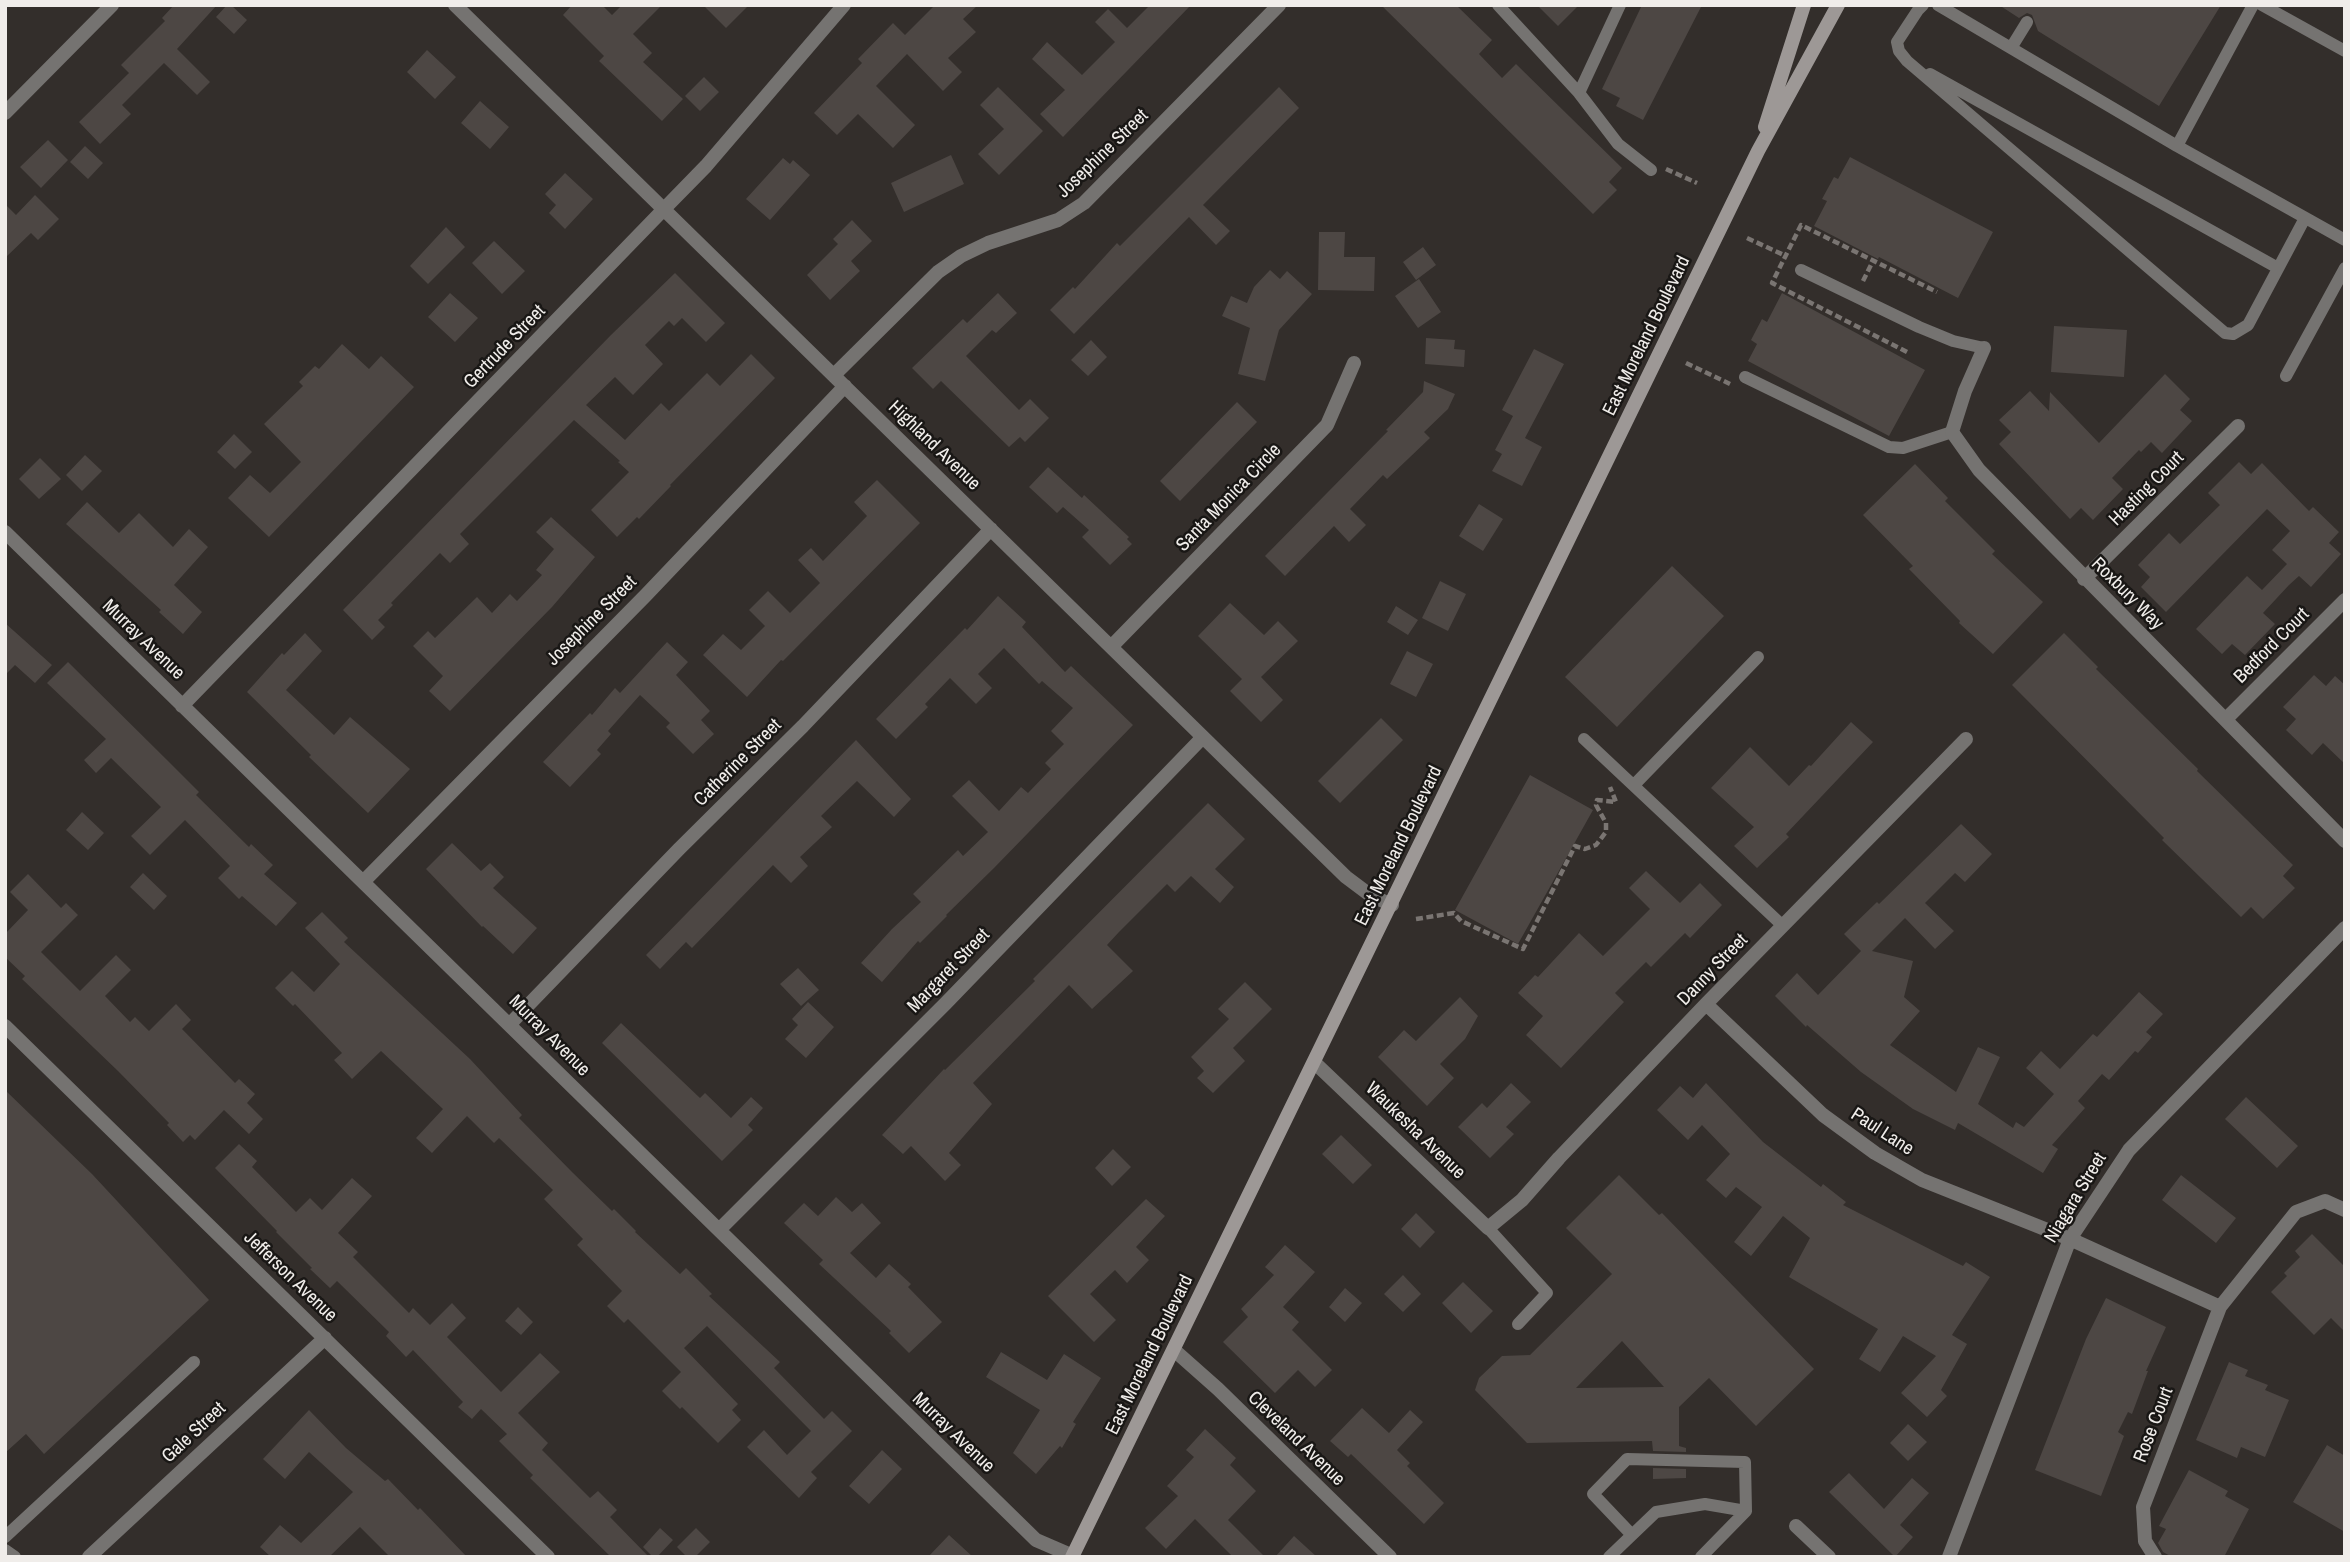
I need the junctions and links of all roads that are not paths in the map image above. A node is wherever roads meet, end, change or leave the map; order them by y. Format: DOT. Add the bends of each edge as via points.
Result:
graph roads {
  1 [pos="111,5"];
  2 [pos="455,5"];
  3 [pos="844,5"];
  4 [pos="1279,5"];
  5 [pos="1498,5"];
  6 [pos="1620,5"];
  7 [pos="1804,5"];
  8 [pos="1839,5"];
  9 [pos="1923,5"];
  10 [pos="1938,5"];
  11 [pos="2253,5"];
  12 [pos="2262,5"];
  13 [pos="2027,22"];
  14 [pos="2011,48"];
  15 [pos="2345,51"];
  16 [pos="1907,61"];
  17 [pos="1579,93"];
  18 [pos="5,113"];
  19 [pos="2177,146"];
  20 [pos="1758,151"];
  21 [pos="1651,170"];
  22 [pos="664,209"];
  23 [pos="2305,218"];
  24 [pos="2345,240"];
  25 [pos="2278,268"];
  26 [pos="2345,268"];
  27 [pos="1801,270"];
  28 [pos="1984,348"];
  29 [pos="1354,363"];
  30 [pos="834,376"];
  31 [pos="2286,376"];
  32 [pos="1745,377"];
  33 [pos="845,386"];
  34 [pos="2238,426"];
  35 [pos="1952,432"];
  36 [pos="991,529"];
  37 [pos="5,532"];
  38 [pos="2084,579"];
  39 [pos="2345,600"];
  40 [pos="1111,647"];
  41 [pos="1758,657"];
  42 [pos="183,706"];
  43 [pos="2226,719"];
  44 [pos="1203,737"];
  45 [pos="1966,738"];
  46 [pos="1584,739"];
  47 [pos="1634,785"];
  48 [pos="2345,841"];
  49 [pos="365,881"];
  50 [pos="1392,905"];
  51 [pos="1783,926"];
  52 [pos="2345,928"];
  53 [pos="1706,1004"];
  54 [pos="510,1024"];
  55 [pos="5,1026"];
  56 [pos="1315,1063"];
  57 [pos="2345,1210"];
  58 [pos="1488,1228"];
  59 [pos="720,1229"];
  60 [pos="2070,1239"];
  61 [pos="2221,1307"];
  62 [pos="1518,1324"];
  63 [pos="325,1338"];
  64 [pos="1174,1350"];
  65 [pos="194,1362"];
  66 [pos="1746,1511"];
  67 [pos="1796,1526"];
  68 [pos="1632,1535"];
  69 [pos="5,1537"];
  70 [pos="5,1550"];
  71 [pos="1073,1556"];
  72 [pos="15,1557"];
  73 [pos="89,1557"];
  74 [pos="548,1557"];
  75 [pos="1390,1557"];
  76 [pos="1609,1557"];
  77 [pos="1701,1557"];
  78 [pos="1829,1557"];
  79 [pos="1949,1557"];
  80 [pos="2155,1557"];
  1 -- 18 [label="street"];
  2 -- 22 [label="street, Highland Avenue"];
  3 -- 22 [label="street, Gertrude Street"];
  4 -- 30 [label="street, Josephine Street" via="1084,203 1058,220 961,256 938,272"];
  5 -- 17 [label="lane"];
  6 -- 17 [label="lane"];
  7 -- 20 [label="main road, East Moreland Boulevard"];
  8 -- 20 [label="main road, East Moreland Boulevard"];
  9 -- 16 [label="lane" via="1897,42"];
  10 -- 14 [label="lane"];
  11 -- 19 [label="lane"];
  12 -- 15 [label="lane"];
  13 -- 14 [label="lane"];
  14 -- 19 [label="lane"];
  16 -- 25 [label="lane"];
  16 -- 25 [label="lane" via="2225,333 2233,334 2248,325"];
  17 -- 21 [label="lane" via="1618,144"];
  19 -- 23 [label="lane"];
  20 -- 50 [label="main road, East Moreland Boulevard"];
  22 -- 30 [label="street, Highland Avenue"];
  22 -- 42 [label="street, Gertrude Street"];
  23 -- 24 [label="lane"];
  23 -- 25 [label="lane"];
  26 -- 31 [label="lane"];
  27 -- 28 [label="lane" via="1919,327"];
  28 -- 35 [label="street"];
  29 -- 40 [label="street, Santa Monica Circle" via="1327,425"];
  30 -- 33 [label="street, Highland Avenue"];
  32 -- 35 [label="lane" via="1889,447 1903,449"];
  33 -- 36 [label="street, Highland Avenue"];
  33 -- 49 [label="street, Josephine Street"];
  34 -- 38 [label="street, Hasting Court"];
  35 -- 38 [label="street, Roxbury Way" via="1979,470"];
  36 -- 40 [label="street, Highland Avenue"];
  36 -- 54 [label="street, Catherine Street"];
  37 -- 42 [label="street, Murray Avenue"];
  38 -- 43 [label="street, Roxbury Way"];
  39 -- 43 [label="street, Bedford Court"];
  40 -- 44 [label="street, Highland Avenue"];
  41 -- 47 [label="lane"];
  42 -- 49 [label="street, Murray Avenue"];
  43 -- 48 [label="street, Roxbury Way"];
  44 -- 50 [label="street, Highland Avenue" via="1346,877"];
  44 -- 59 [label="street, Margaret Street"];
  45 -- 51 [label="street, Danny Street"];
  46 -- 47 [label="lane"];
  47 -- 51 [label="lane"];
  49 -- 54 [label="street, Murray Avenue"];
  50 -- 56 [label="main road, East Moreland Boulevard"];
  51 -- 53 [label="street, Danny Street"];
  52 -- 60 [label="street, Niagara Street" via="2129,1150"];
  53 -- 58 [label="street, Danny Street" via="1522,1200"];
  53 -- 60 [label="street, Paul Lane" via="1823,1115 1875,1153 1922,1180"];
  54 -- 59 [label="street, Murray Avenue"];
  55 -- 63 [label="street, Jefferson Avenue"];
  56 -- 58 [label="street, Waukesha Avenue"];
  56 -- 64 [label="main road, East Moreland Boulevard"];
  57 -- 61 [label="street, Rose Court" via="2325,1202 2296,1212"];
  58 -- 62 [label="lane" via="1548,1293"];
  59 -- 71 [label="street, Murray Avenue" via="1036,1540"];
  60 -- 61 [label="street"];
  60 -- 79 [label="street, Niagara Street"];
  61 -- 80 [label="street, Rose Court" via="2143,1507 2145,1541"];
  63 -- 73 [label="street, Gale Street"];
  63 -- 74 [label="street, Jefferson Avenue"];
  64 -- 71 [label="main road, East Moreland Boulevard"];
  64 -- 75 [label="street, Cleveland Avenue"];
  65 -- 69 [label="lane"];
  66 -- 68 [label="lane" via="1704,1504 1656,1512"];
  66 -- 68 [label="lane" via="1745,1462 1627,1459 1593,1493"];
  66 -- 77 [label="lane"];
  67 -- 78 [label="street"];
  68 -- 76 [label="lane"];
  70 -- 72 [label="lane"];
}
